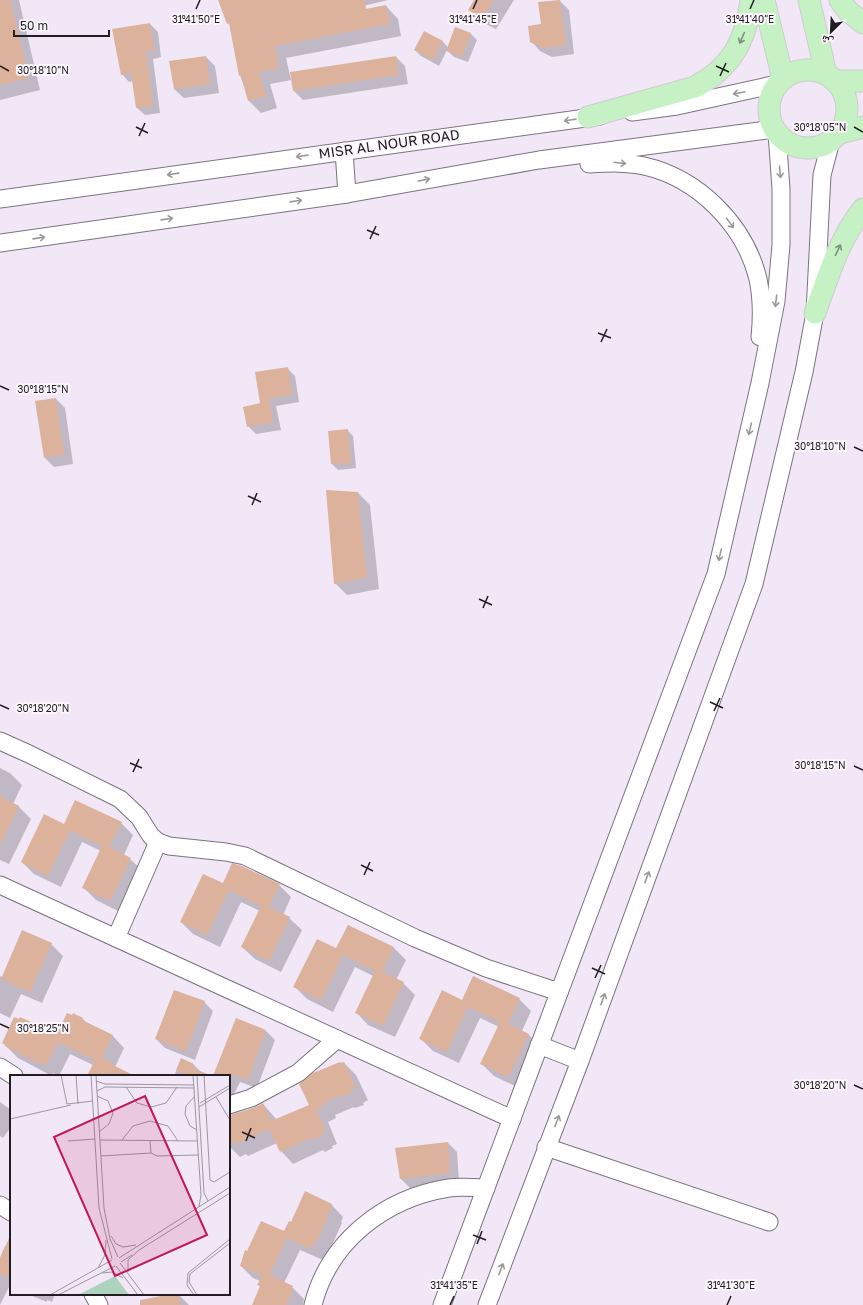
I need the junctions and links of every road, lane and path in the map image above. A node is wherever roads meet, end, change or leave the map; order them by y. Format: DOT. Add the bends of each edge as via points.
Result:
graph roads {
  1 [pos="750,0"];
  2 [pos="764,0"];
  3 [pos="808,0"];
  4 [pos="840,0"];
  5 [pos="863,23"];
  6 [pos="831,77"];
  7 [pos="863,80"];
  8 [pos="780,82"];
  9 [pos="588,117"];
  10 [pos="863,127"];
  11 [pos="775,131"];
  12 [pos="835,137"];
  13 [pos="344,151"];
  14 [pos="540,160"];
  15 [pos="347,194"];
  16 [pos="0,199"];
  17 [pos="863,209"];
  18 [pos="0,243"];
  19 [pos="815,313"];
  20 [pos="760,383"];
  21 [pos="0,742"];
  22 [pos="158,842"];
  23 [pos="0,885"];
  24 [pos="116,938"];
  25 [pos="559,992"];
  26 [pos="337,1039"];
  27 [pos="540,1045"];
  28 [pos="580,1061"];
  29 [pos="0,1067"];
  30 [pos="12,1075"];
  31 [pos="230,1105"];
  32 [pos="512,1119"];
  33 [pos="546,1147"];
  34 [pos="486,1188"];
  35 [pos="0,1205"];
  36 [pos="10,1211"];
  37 [pos="769,1222"];
  38 [pos="94,1295"];
  39 [pos="99,1305"];
  40 [pos="313,1305"];
  41 [pos="442,1305"];
  42 [pos="487,1305"];
  1 -- 9 [label="main road, one-way" via="742,39 723,68 710,79 695,88"];
  2 -- 8 [label="main road"];
  3 -- 6 [label="main road"];
  4 -- 5 [label="main road" via="848,11"];
  6 -- 7 [label="main road"];
  6 -- 8 [label="main road" via="804,70 793,73"];
  6 -- 12 [label="main road" via="843,90 847,106 845,123"];
  8 -- 9 [label="street, MISR AL NOUR ROAD, one-way" via="677,106"];
  8 -- 11 [label="main road" via="772,93 769,111"];
  9 -- 13 [label="street, MISR AL NOUR ROAD, one-way"];
  10 -- 12 [label="main road"];
  11 -- 12 [label="main road" via="796,147 820,147"];
  11 -- 14 [label="street"];
  11 -- 20 [label="street, one-way" via="781,189 781,245 775,308"];
  12 -- 19 [label="street" via="822,175"];
  13 -- 15 [label="street"];
  13 -- 16 [label="street, MISR AL NOUR ROAD, one-way"];
  15 -- 14 [label="street, one-way"];
  14 -- 20 [label="street, one-way" via="578,165 611,162 644,166 676,178 704,196 728,219 746,248 758,279 762,312 759,345"];
  18 -- 15 [label="street, one-way"];
  19 -- 17 [label="main road, one-way" via="836,255 853,221"];
  28 -- 19 [label="street, one-way" via="754,584 804,372"];
  20 -- 25 [label="street, one-way" via="716,574"];
  21 -- 22 [label="street" via="120,799 139,817"];
  22 -- 24 [label="street"];
  22 -- 25 [label="street" via="169,846 245,856 414,938 486,968"];
  23 -- 24 [label="street"];
  24 -- 26 [label="street"];
  25 -- 27 [label="street"];
  26 -- 31 [label="street" via="298,1073 251,1098"];
  26 -- 32 [label="street"];
  27 -- 28 [label="street"];
  27 -- 32 [label="street"];
  33 -- 28 [label="street, one-way"];
  29 -- 30 [label="street"];
  32 -- 34 [label="street"];
  33 -- 37 [label="street"];
  42 -- 33 [label="street, one-way"];
  34 -- 40 [label="street" via="443,1189 415,1195 383,1210 355,1232 332,1259 316,1291"];
  34 -- 41 [label="street"];
  35 -- 36 [label="street"];
  38 -- 39 [label="street"];
}
